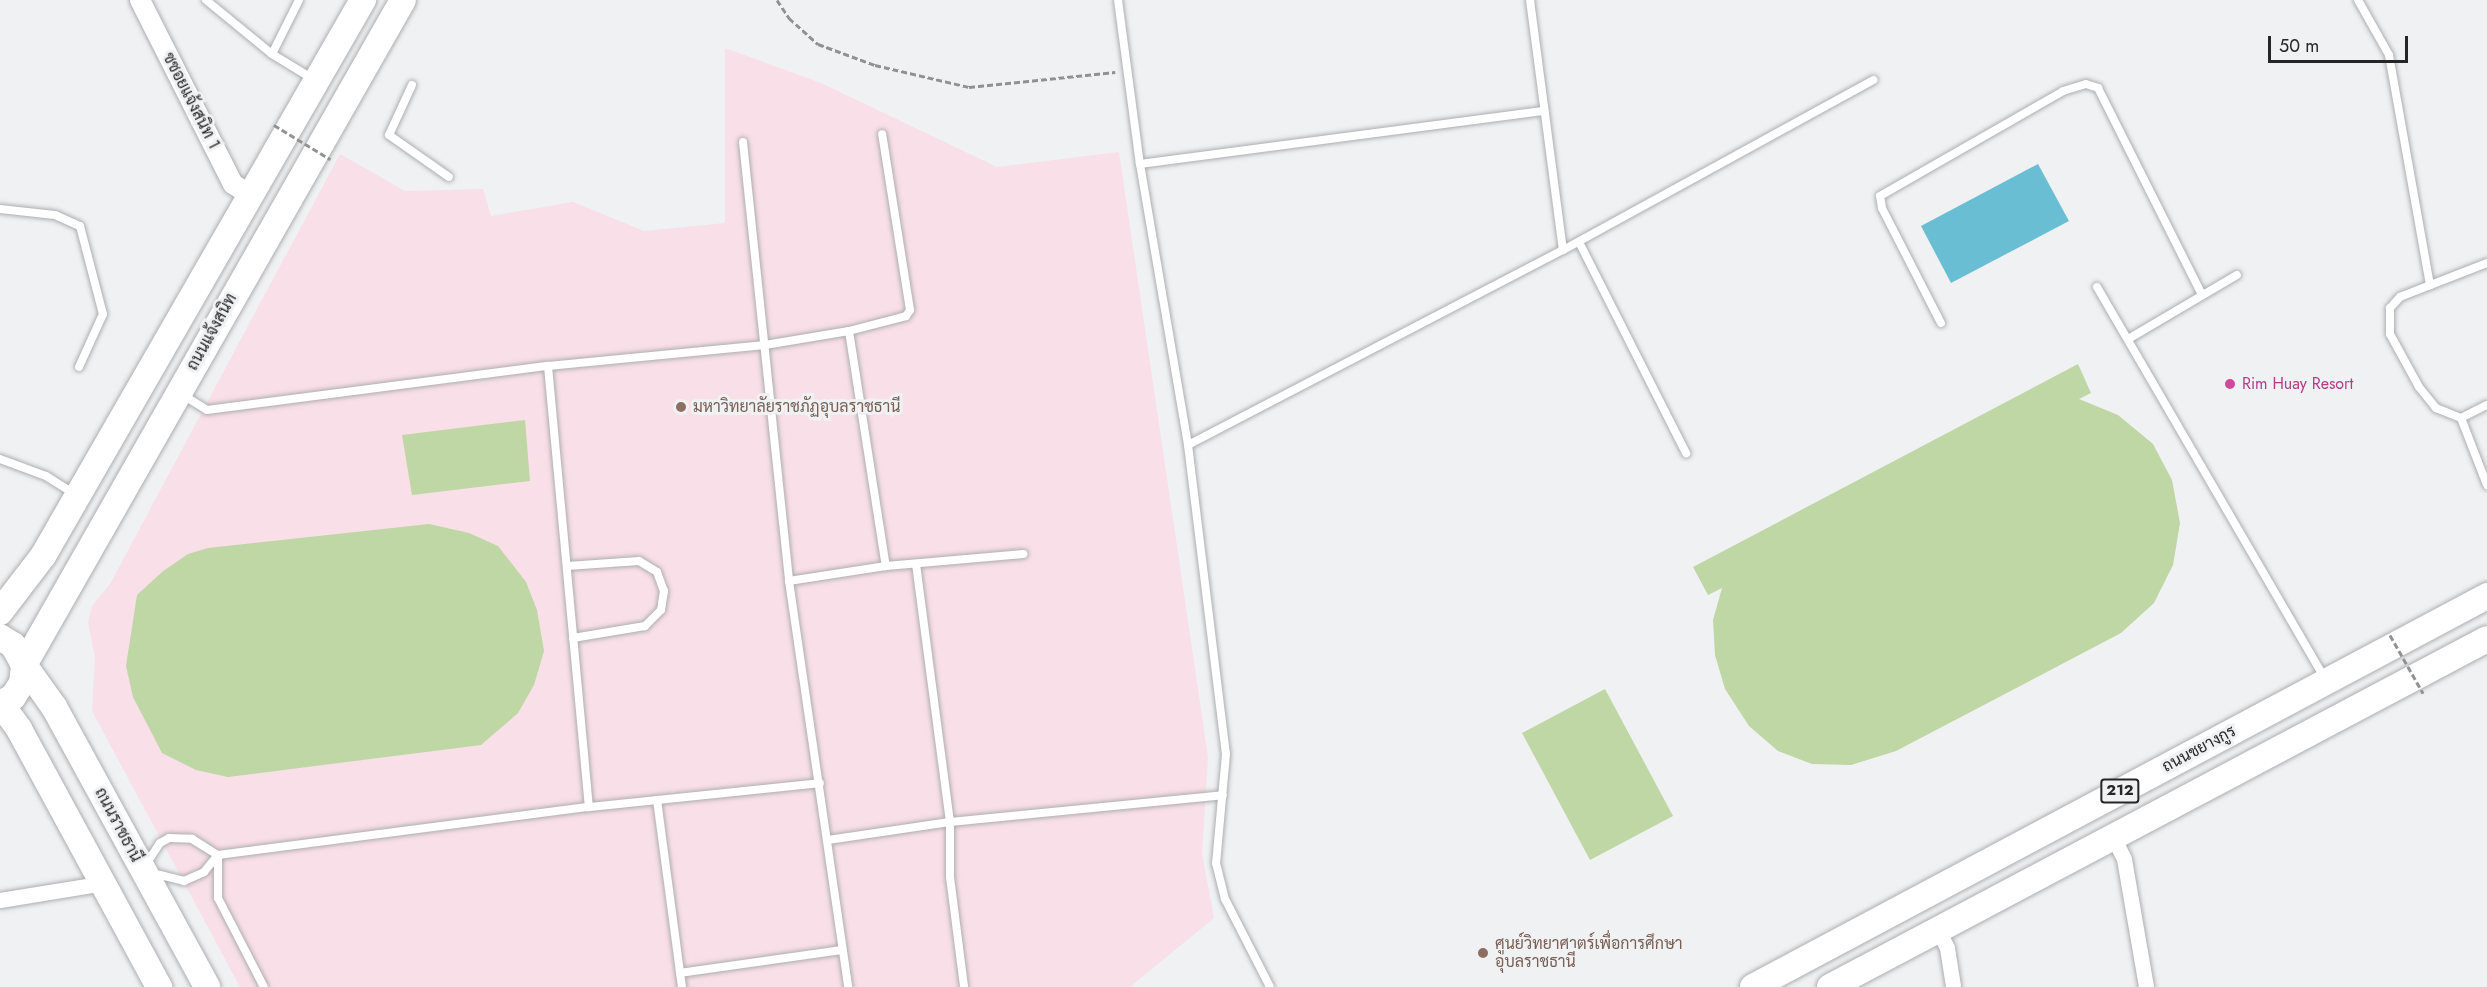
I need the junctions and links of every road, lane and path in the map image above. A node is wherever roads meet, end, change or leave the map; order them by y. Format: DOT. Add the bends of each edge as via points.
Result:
graph roads {
  1 [pos="140,0"];
  2 [pos="206,0"];
  3 [pos="299,0"];
  4 [pos="363,0"];
  5 [pos="403,0"];
  6 [pos="777,0"];
  7 [pos="1118,0"];
  8 [pos="1530,0"];
  9 [pos="2358,0"];
  10 [pos="272,54"];
  11 [pos="1126,71"];
  12 [pos="316,80"];
  13 [pos="1874,80"];
  14 [pos="412,85"];
  15 [pos="1545,111"];
  16 [pos="274,126"];
  17 [pos="882,134"];
  18 [pos="743,142"];
  19 [pos="330,159"];
  20 [pos="1140,164"];
  21 [pos="449,177"];
  22 [pos="250,195"];
  23 [pos="0,209"];
  24 [pos="1579,242"];
  25 [pos="1563,250"];
  26 [pos="2487,262"];
  27 [pos="2237,275"];
  28 [pos="2430,285"];
  29 [pos="2097,287"];
  30 [pos="2200,294"];
  31 [pos="1941,323"];
  32 [pos="849,331"];
  33 [pos="2130,338"];
  34 [pos="765,345"];
  35 [pos="548,366"];
  36 [pos="79,367"];
  37 [pos="179,392"];
  38 [pos="2487,405"];
  39 [pos="2461,418"];
  40 [pos="1188,445"];
  41 [pos="1686,453"];
  42 [pos="0,459"];
  43 [pos="2487,485"];
  44 [pos="79,496"];
  45 [pos="1023,554"];
  46 [pos="916,564"];
  47 [pos="567,566"];
  48 [pos="886,566"];
  49 [pos="789,581"];
  50 [pos="2487,596"];
  51 [pos="0,612"];
  52 [pos="2390,635"];
  53 [pos="0,637"];
  54 [pos="573,638"];
  55 [pos="2487,639"];
  56 [pos="24,665"];
  57 [pos="2327,681"];
  58 [pos="2423,693"];
  59 [pos="1,704"];
  60 [pos="2345,714"];
  61 [pos="820,783"];
  62 [pos="1223,795"];
  63 [pos="657,800"];
  64 [pos="589,807"];
  65 [pos="950,822"];
  66 [pos="2114,839"];
  67 [pos="828,840"];
  68 [pos="218,855"];
  69 [pos="142,870"];
  70 [pos="104,883"];
  71 [pos="0,900"];
  72 [pos="1938,930"];
  73 [pos="842,950"];
  74 [pos="680,973"];
  75 [pos="159,987"];
  76 [pos="207,987"];
  77 [pos="264,987"];
  78 [pos="682,987"];
  79 [pos="848,987"];
  80 [pos="964,987"];
  81 [pos="1270,987"];
  82 [pos="1753,987"];
  83 [pos="1830,987"];
  84 [pos="1953,987"];
  85 [pos="2146,987"];
  1 -- 22 [label="street, ซซอยแจ้งสนิท 1" via="233,184"];
  2 -- 10 [label="lane"];
  3 -- 10 [label="lane"];
  4 -- 12 [label="main road, ถนนแจ้งสนิท"];
  5 -- 37 [label="main road, ถนนแจ้งสนิท"];
  6 -- 11 [label="path" via="789,18 818,44 875,65 969,87"];
  7 -- 11 [label="lane"];
  8 -- 15 [label="lane"];
  9 -- 28 [label="lane" via="2389,55"];
  10 -- 12 [label="lane"];
  11 -- 20 [label="lane"];
  12 -- 22 [label="main road, ถนนแจ้งสนิท"];
  13 -- 24 [label="lane"];
  14 -- 21 [label="lane" via="389,135"];
  15 -- 20 [label="lane"];
  15 -- 25 [label="lane"];
  16 -- 19 [label="path, bridge"];
  17 -- 32 [label="lane" via="910,310 906,316"];
  18 -- 34 [label="lane"];
  20 -- 40 [label="lane"];
  22 -- 44 [label="main road, ถนนแจ้งสนิท"];
  23 -- 36 [label="lane" via="55,215 80,226 103,314"];
  24 -- 25 [label="lane"];
  24 -- 41 [label="lane"];
  25 -- 40 [label="lane"];
  26 -- 28 [label="lane"];
  27 -- 30 [label="lane"];
  28 -- 39 [label="lane" via="2400,297 2390,308 2390,334 2419,387 2436,408"];
  29 -- 33 [label="lane"];
  30 -- 31 [label="lane" via="2097,88 2086,84 2063,91 1880,196 1882,208"];
  30 -- 33 [label="lane"];
  32 -- 34 [label="lane"];
  32 -- 48 [label="lane"];
  33 -- 57 [label="lane"];
  34 -- 35 [label="lane"];
  34 -- 49 [label="lane"];
  35 -- 37 [label="lane" via="207,410"];
  35 -- 47 [label="lane"];
  37 -- 56 [label="main road, ถนนแจ้งสนิท"];
  38 -- 39 [label="lane"];
  39 -- 43 [label="lane"];
  40 -- 62 [label="lane" via="1226,754"];
  42 -- 44 [label="lane" via="46,476"];
  44 -- 51 [label="main road, ถนนแจ้งสนิท" via="43,556"];
  45 -- 46 [label="lane"];
  46 -- 48 [label="lane"];
  46 -- 65 [label="lane"];
  47 -- 54 [label="lane"];
  47 -- 54 [label="lane" via="639,561 657,572 664,591 661,610 645,626"];
  48 -- 49 [label="lane"];
  49 -- 61 [label="lane"];
  50 -- 57 [label="main road, ถนนชยางกูร / 212"];
  52 -- 58 [label="path, bridge"];
  53 -- 56 [label="main road, ถนนราชธานี" via="13,645"];
  54 -- 64 [label="lane"];
  55 -- 60 [label="main road, 212"];
  56 -- 59 [label="main road, ถนนแจ้งสนิท" via="22,683 13,697"];
  56 -- 69 [label="main road, ถนนราชธานี" via="54,707"];
  57 -- 60 [label="main road"];
  57 -- 82 [label="main road, ถนนชยางกูร / 212"];
  59 -- 70 [label="main road" via="19,729"];
  60 -- 66 [label="main road, 212"];
  61 -- 63 [label="lane"];
  61 -- 67 [label="lane"];
  62 -- 65 [label="lane"];
  62 -- 81 [label="lane" via="1216,863 1225,899"];
  63 -- 64 [label="lane"];
  63 -- 74 [label="lane"];
  64 -- 68 [label="lane"];
  65 -- 67 [label="lane"];
  65 -- 80 [label="lane" via="950,877"];
  66 -- 72 [label="main road, 212"];
  66 -- 85 [label="street" via="2124,859"];
  67 -- 73 [label="lane"];
  68 -- 69 [label="lane" via="204,872 184,881 175,882"];
  68 -- 69 [label="lane" via="192,839 170,838 160,843"];
  68 -- 77 [label="lane" via="218,898"];
  69 -- 70 [label="main road"];
  69 -- 76 [label="main road, ถนนราชธานี"];
  70 -- 71 [label="street"];
  70 -- 75 [label="main road"];
  72 -- 83 [label="main road, 212"];
  72 -- 84 [label="street" via="1947,948"];
  73 -- 74 [label="lane"];
  73 -- 79 [label="lane"];
  74 -- 78 [label="lane"];
}
